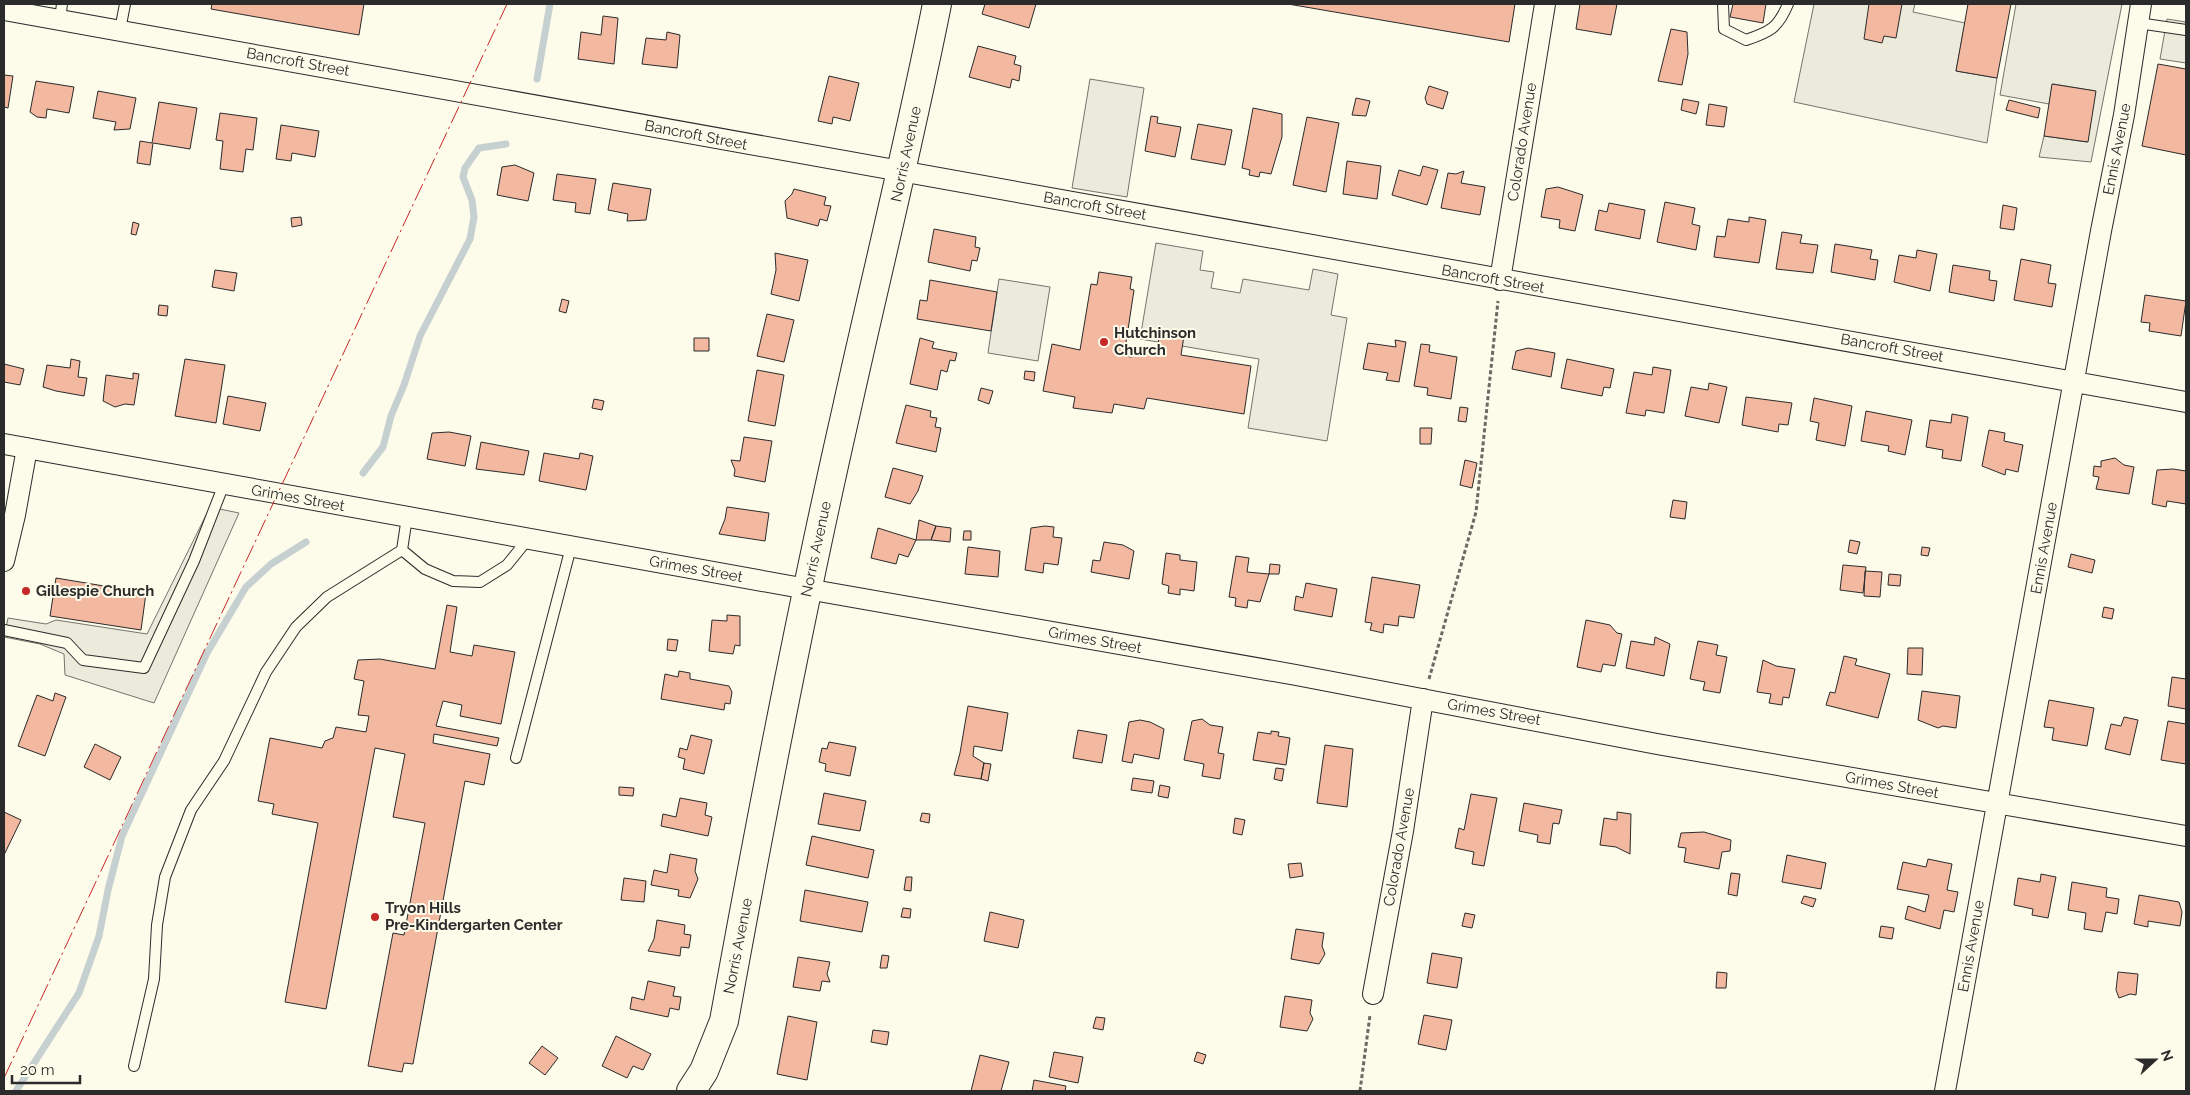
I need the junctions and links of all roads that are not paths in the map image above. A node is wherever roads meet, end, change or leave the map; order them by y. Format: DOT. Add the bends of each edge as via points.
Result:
graph roads {
  1 [pos="125,4"];
  2 [pos="937,4"];
  3 [pos="1544,4"];
  4 [pos="1723,4"];
  5 [pos="1788,4"];
  6 [pos="4,10"];
  7 [pos="61,12"];
  8 [pos="2140,13"];
  9 [pos="120,30"];
  10 [pos="2186,30"];
  11 [pos="902,173"];
  12 [pos="1500,280"];
  13 [pos="2075,381"];
  14 [pos="2186,402"];
  15 [pos="4,444"];
  16 [pos="28,448"];
  17 [pos="224,484"];
  18 [pos="407,517"];
  19 [pos="528,538"];
  20 [pos="570,546"];
  21 [pos="402,550"];
  22 [pos="4,561"];
  23 [pos="807,589"];
  24 [pos="4,630"];
  25 [pos="1423,699"];
  26 [pos="516,758"];
  27 [pos="1997,803"];
  28 [pos="2186,836"];
  29 [pos="1373,994"];
  30 [pos="134,1066"];
  31 [pos="696,1090"];
  32 [pos="1944,1091"];
  1 -- 9 [label="lane"];
  2 -- 11 [label="street, Norris Avenue"];
  3 -- 12 [label="street, Colorado Avenue"];
  4 -- 5 [label="lane" via="1724,30 1746,40 1765,33 1780,22"];
  6 -- 7 [label="street, Bancroft Street"];
  7 -- 9 [label="street, Bancroft Street"];
  8 -- 10 [label="lane"];
  8 -- 13 [label="street, Ennis Avenue"];
  9 -- 11 [label="street, Bancroft Street"];
  11 -- 12 [label="street, Bancroft Street"];
  11 -- 23 [label="street, Norris Avenue"];
  12 -- 13 [label="street, Bancroft Street"];
  13 -- 14 [label="street, Bancroft Street"];
  13 -- 27 [label="street, Ennis Avenue"];
  15 -- 16 [label="street, Grimes Street"];
  16 -- 17 [label="street, Grimes Street"];
  16 -- 22 [label="street"];
  17 -- 18 [label="street, Grimes Street"];
  17 -- 24 [label="lane" via="194,561 144,668 83,660 67,643"];
  18 -- 19 [label="street, Grimes Street"];
  18 -- 21 [label="lane"];
  19 -- 20 [label="street, Grimes Street"];
  19 -- 21 [label="lane" via="507,565 480,582 453,581 425,569"];
  20 -- 23 [label="street, Grimes Street"];
  20 -- 26 [label="lane"];
  21 -- 30 [label="lane" via="326,597 296,627 266,672 224,761 191,810 165,877 157,925 154,978"];
  23 -- 25 [label="street, Grimes Street"];
  23 -- 31 [label="street, Norris Avenue" via="724,1021"];
  25 -- 27 [label="street, Grimes Street"];
  25 -- 29 [label="street, Colorado Avenue"];
  27 -- 28 [label="street, Grimes Street"];
  27 -- 32 [label="street, Ennis Avenue"];
}
